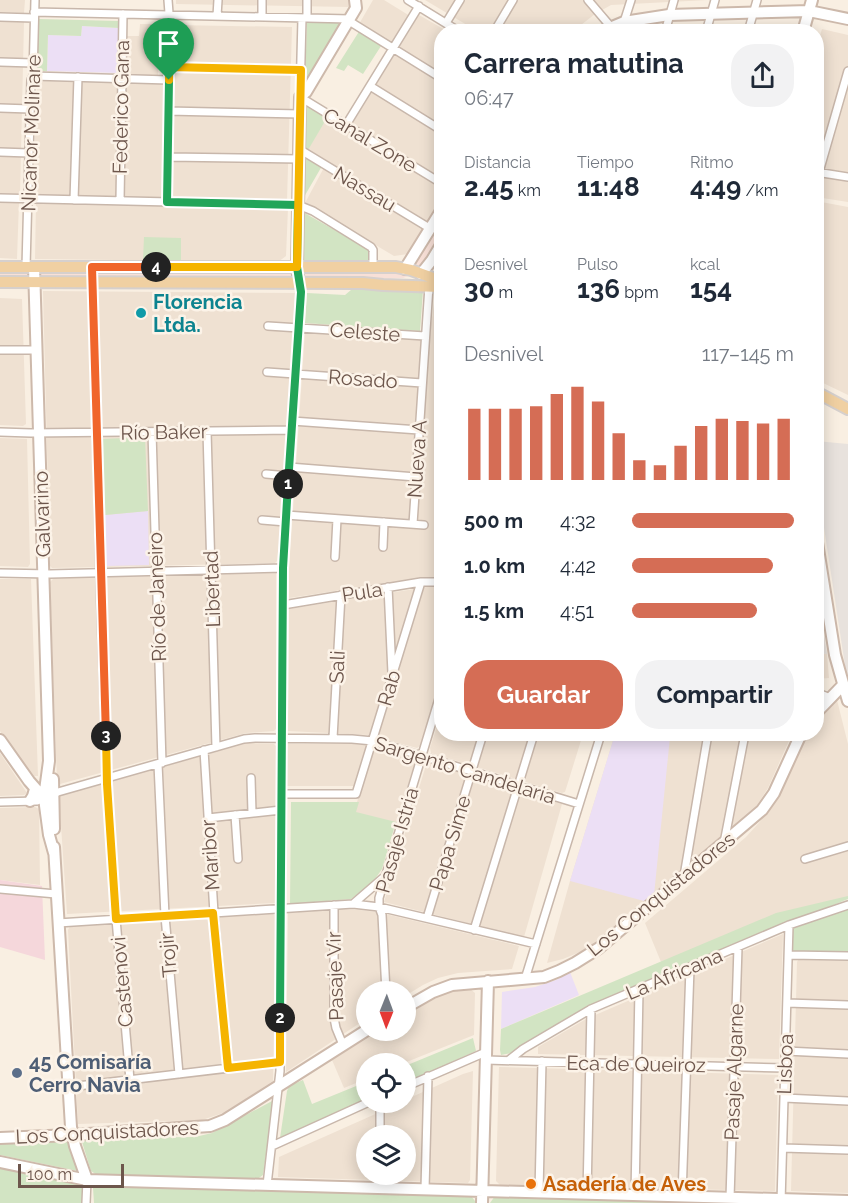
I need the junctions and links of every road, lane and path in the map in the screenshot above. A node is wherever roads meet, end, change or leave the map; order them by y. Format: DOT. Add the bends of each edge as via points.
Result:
graph roads {
  1 [pos="34,0"];
  2 [pos="168,0"];
  3 [pos="218,0"];
  4 [pos="262,0"];
  5 [pos="307,0"];
  6 [pos="408,0"];
  7 [pos="460,0"];
  8 [pos="513,0"];
  9 [pos="588,0"];
  10 [pos="631,0"];
  11 [pos="674,0"];
  12 [pos="715,0"];
  13 [pos="757,0"];
  14 [pos="358,3"];
  15 [pos="419,6"];
  16 [pos="810,6"];
  17 [pos="753,13"];
  18 [pos="123,14"];
  19 [pos="711,14"];
  20 [pos="34,15"];
  21 [pos="169,15"];
  22 [pos="669,15"];
  23 [pos="0,16"];
  24 [pos="217,16"];
  25 [pos="262,17"];
  26 [pos="304,18"];
  27 [pos="848,19"];
  28 [pos="349,20"];
  29 [pos="624,22"];
  30 [pos="446,23"];
  31 [pos="499,24"];
  32 [pos="608,24"];
  33 [pos="619,24"];
  34 [pos="667,24"];
  35 [pos="708,24"];
  36 [pos="750,24"];
  37 [pos="805,24"];
  38 [pos="393,48"];
  39 [pos="0,62"];
  40 [pos="33,63"];
  41 [pos="169,67"];
  42 [pos="301,70"];
  43 [pos="848,71"];
  44 [pos="434,74"];
  45 [pos="33,76"];
  46 [pos="78,77"];
  47 [pos="122,78"];
  48 [pos="169,80"];
  49 [pos="370,86"];
  50 [pos="300,97"];
  51 [pos="0,108"];
  52 [pos="30,109"];
  53 [pos="168,111"];
  54 [pos="300,114"];
  55 [pos="346,125"];
  56 [pos="434,126"];
  57 [pos="824,149"];
  58 [pos="0,152"];
  59 [pos="29,153"];
  60 [pos="299,154"];
  61 [pos="168,157"];
  62 [pos="824,173"];
  63 [pos="848,177"];
  64 [pos="434,179"];
  65 [pos="0,198"];
  66 [pos="28,199"];
  67 [pos="74,200"];
  68 [pos="120,201"];
  69 [pos="167,202"];
  70 [pos="298,205"];
  71 [pos="434,224"];
  72 [pos="431,229"];
  73 [pos="434,257"];
  74 [pos="0,267"];
  75 [pos="30,267"];
  76 [pos="92,267"];
  77 [pos="166,267"];
  78 [pos="297,267"];
  79 [pos="373,267"];
  80 [pos="405,269"];
  81 [pos="421,274"];
  82 [pos="434,279"];
  83 [pos="35,281"];
  84 [pos="0,282"];
  85 [pos="91,282"];
  86 [pos="166,283"];
  87 [pos="299,283"];
  88 [pos="366,283"];
  89 [pos="429,286"];
  90 [pos="434,286"];
  91 [pos="268,326"];
  92 [pos="298,328"];
  93 [pos="426,336"];
  94 [pos="0,350"];
  95 [pos="37,350"];
  96 [pos="267,372"];
  97 [pos="296,374"];
  98 [pos="422,383"];
  99 [pos="824,396"];
  100 [pos="848,409"];
  101 [pos="292,421"];
  102 [pos="292,430"];
  103 [pos="419,430"];
  104 [pos="207,431"];
  105 [pos="0,432"];
  106 [pos="96,432"];
  107 [pos="152,432"];
  108 [pos="40,433"];
  109 [pos="289,467"];
  110 [pos="266,474"];
  111 [pos="289,476"];
  112 [pos="416,477"];
  113 [pos="286,518"];
  114 [pos="337,519"];
  115 [pos="262,520"];
  116 [pos="384,522"];
  117 [pos="413,524"];
  118 [pos="424,525"];
  119 [pos="383,547"];
  120 [pos="335,557"];
  121 [pos="283,568"];
  122 [pos="211,570"];
  123 [pos="156,571"];
  124 [pos="0,573"];
  125 [pos="100,573"];
  126 [pos="43,574"];
  127 [pos="420,582"];
  128 [pos="434,582"];
  129 [pos="824,586"];
  130 [pos="388,587"];
  131 [pos="341,595"];
  132 [pos="283,605"];
  133 [pos="392,678"];
  134 [pos="843,685"];
  135 [pos="824,695"];
  136 [pos="830,698"];
  137 [pos="848,699"];
  138 [pos="824,704"];
  139 [pos="434,716"];
  140 [pos="282,738"];
  141 [pos="333,738"];
  142 [pos="0,740"];
  143 [pos="373,741"];
  144 [pos="481,741"];
  145 [pos="532,741"];
  146 [pos="599,741"];
  147 [pos="707,741"];
  148 [pos="744,741"];
  149 [pos="798,741"];
  150 [pos="216,747"];
  151 [pos="204,750"];
  152 [pos="422,756"];
  153 [pos="50,760"];
  154 [pos="160,763"];
  155 [pos="471,771"];
  156 [pos="47,776"];
  157 [pos="107,777"];
  158 [pos="250,778"];
  159 [pos="32,785"];
  160 [pos="518,785"];
  161 [pos="281,794"];
  162 [pos="48,796"];
  163 [pos="30,801"];
  164 [pos="0,802"];
  165 [pos="579,804"];
  166 [pos="281,810"];
  167 [pos="252,813"];
  168 [pos="235,815"];
  169 [pos="208,818"];
  170 [pos="724,843"];
  171 [pos="848,846"];
  172 [pos="238,859"];
  173 [pos="805,859"];
  174 [pos="384,876"];
  175 [pos="684,876"];
  176 [pos="0,889"];
  177 [pos="56,894"];
  178 [pos="334,904"];
  179 [pos="353,904"];
  180 [pos="848,905"];
  181 [pos="379,907"];
  182 [pos="281,909"];
  183 [pos="213,913"];
  184 [pos="165,916"];
  185 [pos="427,918"];
  186 [pos="116,919"];
  187 [pos="58,923"];
  188 [pos="789,926"];
  189 [pos="474,930"];
  190 [pos="536,944"];
  191 [pos="738,947"];
  192 [pos="789,955"];
  193 [pos="848,956"];
  194 [pos="690,968"];
  195 [pos="525,979"];
  196 [pos="386,981"];
  197 [pos="489,981"];
  198 [pos="639,990"];
  199 [pos="416,1002"];
  200 [pos="787,1003"];
  201 [pos="848,1005"];
  202 [pos="591,1009"];
  203 [pos="356,1037"];
  204 [pos="343,1045"];
  205 [pos="786,1051"];
  206 [pos="848,1053"];
  207 [pos="486,1056"];
  208 [pos="509,1060"];
  209 [pos="542,1061"];
  210 [pos="280,1062"];
  211 [pos="590,1062"];
  212 [pos="638,1064"];
  213 [pos="687,1065"];
  214 [pos="734,1066"];
  215 [pos="228,1068"];
  216 [pos="785,1068"];
  217 [pos="179,1074"];
  218 [pos="428,1076"];
  219 [pos="130,1080"];
  220 [pos="416,1082"];
  221 [pos="279,1086"];
  222 [pos="69,1088"];
  223 [pos="784,1098"];
  224 [pos="848,1101"];
  225 [pos="356,1108"];
  226 [pos="72,1135"];
  227 [pos="0,1138"];
  228 [pos="272,1146"];
  229 [pos="783,1148"];
  230 [pos="848,1150"];
  231 [pos="0,1162"];
  232 [pos="87,1180"];
  233 [pos="267,1185"];
  234 [pos="378,1188"];
  235 [pos="425,1189"];
  236 [pos="482,1191"];
  237 [pos="538,1192"];
  238 [pos="587,1194"];
  239 [pos="635,1195"];
  240 [pos="682,1196"];
  241 [pos="730,1198"];
  242 [pos="781,1201"];
  243 [pos="848,1201"];
  244 [pos="86,1203"];
  245 [pos="482,1203"];
  1 -- 20 [label="street, Nicanor Molinare"];
  2 -- 21 [label="street"];
  3 -- 24 [label="street"];
  4 -- 25 [label="street"];
  5 -- 26 [label="street"];
  6 -- 15 [label="street"];
  7 -- 30 [label="street"];
  8 -- 31 [label="street"];
  9 -- 32 [label="street"];
  10 -- 29 [label="street"];
  11 -- 22 [label="street"];
  12 -- 19 [label="street"];
  13 -- 17 [label="street"];
  14 -- 28 [label="street"];
  15 -- 30 [label="street"];
  15 -- 38 [label="street"];
  16 -- 17 [label="street"];
  16 -- 27 [label="street"];
  16 -- 37 [label="street"];
  17 -- 19 [label="street"];
  17 -- 36 [label="street"];
  18 -- 20 [label="street"];
  18 -- 21 [label="street"];
  18 -- 47 [label="street, Federico Gana"];
  19 -- 22 [label="street"];
  19 -- 35 [label="street"];
  20 -- 23 [label="street"];
  20 -- 40 [label="street, Nicanor Molinare"];
  21 -- 24 [label="street"];
  21 -- 41 [label="street"];
  22 -- 29 [label="street"];
  22 -- 34 [label="street"];
  24 -- 25 [label="street"];
  25 -- 26 [label="street"];
  26 -- 28 [label="street"];
  26 -- 42 [label="street"];
  28 -- 38 [label="street"];
  28 -- 50 [label="street"];
  29 -- 33 [label="street"];
  38 -- 44 [label="street"];
  38 -- 49 [label="street"];
  39 -- 40 [label="street"];
  40 -- 45 [label="street, Nicanor Molinare"];
  41 -- 42 [label="street"];
  41 -- 48 [label="street"];
  42 -- 50 [label="street"];
  43 -- 57 [label="street"];
  45 -- 46 [label="street"];
  45 -- 52 [label="street, Nicanor Molinare"];
  46 -- 47 [label="street"];
  46 -- 67 [label="street"];
  47 -- 48 [label="street"];
  47 -- 68 [label="street, Federico Gana"];
  48 -- 53 [label="street"];
  49 -- 55 [label="street"];
  49 -- 56 [label="street"];
  50 -- 54 [label="street"];
  50 -- 55 [label="street, Canal Zone"];
  51 -- 52 [label="street"];
  52 -- 59 [label="street, Nicanor Molinare"];
  53 -- 54 [label="street, Canal Zone"];
  53 -- 61 [label="street"];
  54 -- 60 [label="street"];
  55 -- 64 [label="street, Canal Zone"];
  58 -- 59 [label="street"];
  59 -- 66 [label="street, Nicanor Molinare"];
  60 -- 61 [label="street"];
  60 -- 70 [label="street"];
  60 -- 72 [label="street, Nassau"];
  61 -- 69 [label="street"];
  62 -- 63 [label="street"];
  65 -- 66 [label="street"];
  66 -- 67 [label="street"];
  66 -- 75 [label="street, Nicanor Molinare"];
  67 -- 68 [label="street"];
  68 -- 69 [label="street"];
  69 -- 70 [label="street"];
  70 -- 78 [label="street"];
  70 -- 79 [label="street" via="371,247"];
  71 -- 72 [label="street"];
  72 -- 80 [label="street"];
  73 -- 81 [label="street"];
  74 -- 75 [label="main road"];
  75 -- 76 [label="main road"];
  75 -- 83 [label="street, Galvarino"];
  76 -- 77 [label="main road"];
  76 -- 85 [label="street, Castenovi"];
  77 -- 78 [label="main road"];
  77 -- 86 [label="main road"];
  78 -- 79 [label="main road"];
  78 -- 87 [label="street"];
  79 -- 80 [label="main road"];
  80 -- 81 [label="main road"];
  81 -- 82 [label="main road"];
  81 -- 88 [label="main road" via="405,280"];
  83 -- 84 [label="main road"];
  83 -- 85 [label="main road"];
  83 -- 95 [label="street, Galvarino"];
  85 -- 86 [label="main road"];
  85 -- 106 [label="street, Castenovi"];
  86 -- 87 [label="main road"];
  87 -- 88 [label="main road"];
  87 -- 92 [label="street"];
  88 -- 89 [label="main road"];
  89 -- 90 [label="main road"];
  89 -- 93 [label="street, Nueva A"];
  91 -- 92 [label="street, Celeste"];
  92 -- 93 [label="street, Celeste"];
  92 -- 97 [label="street"];
  93 -- 98 [label="street, Nueva A"];
  94 -- 95 [label="street"];
  95 -- 108 [label="street, Galvarino"];
  96 -- 97 [label="street, Rosado"];
  97 -- 98 [label="street, Rosado"];
  97 -- 101 [label="street"];
  98 -- 103 [label="street, Nueva A"];
  99 -- 100 [label="main road"];
  101 -- 102 [label="street"];
  101 -- 103 [label="street"];
  102 -- 104 [label="street, Río Baker"];
  102 -- 109 [label="street"];
  103 -- 112 [label="street, Nueva A"];
  104 -- 107 [label="street, Río Baker"];
  104 -- 122 [label="street, Libertad"];
  105 -- 108 [label="street, Río Baker"];
  106 -- 107 [label="street, Río Baker"];
  106 -- 108 [label="street, Río Baker"];
  106 -- 125 [label="street, Castenovi"];
  107 -- 123 [label="street, Río de Janeiro"];
  108 -- 126 [label="street, Galvarino"];
  109 -- 111 [label="street"];
  109 -- 112 [label="street"];
  110 -- 111 [label="street"];
  111 -- 113 [label="street"];
  112 -- 117 [label="street, Nueva A"];
  113 -- 114 [label="street"];
  113 -- 115 [label="street"];
  113 -- 121 [label="street"];
  114 -- 116 [label="street"];
  114 -- 120 [label="street"];
  116 -- 117 [label="street"];
  116 -- 119 [label="street"];
  117 -- 118 [label="street"];
  121 -- 122 [label="street"];
  121 -- 132 [label="street"];
  122 -- 123 [label="street"];
  122 -- 150 [label="street, Libertad"];
  123 -- 125 [label="street"];
  123 -- 154 [label="street, Río de Janeiro"];
  124 -- 126 [label="street"];
  125 -- 126 [label="street"];
  125 -- 157 [label="street, Castenovi"];
  126 -- 153 [label="street, Galvarino"];
  127 -- 128 [label="street, Pula"];
  127 -- 130 [label="street, Pula"];
  127 -- 133 [label="street, Rab"];
  129 -- 134 [label="street"];
  130 -- 131 [label="street, Pula"];
  130 -- 133 [label="street"];
  131 -- 132 [label="street, Pula"];
  131 -- 141 [label="street, Sali"];
  132 -- 140 [label="street"];
  133 -- 143 [label="street, Rab"];
  134 -- 136 [label="street"];
  134 -- 137 [label="street"];
  135 -- 136 [label="street"];
  136 -- 138 [label="street"];
  139 -- 152 [label="street, Pasaje Istria"];
  140 -- 141 [label="street, Sargento Candelaria"];
  140 -- 150 [label="street, Sargento Candelaria" via="249,739"];
  140 -- 161 [label="street"];
  141 -- 143 [label="street, Sargento Candelaria"];
  142 -- 159 [label="street"];
  143 -- 152 [label="street, Sargento Candelaria"];
  143 -- 161 [label="street, Rab" via="356,794"];
  144 -- 155 [label="street, Papa Sime"];
  145 -- 160 [label="street"];
  146 -- 165 [label="street"];
  147 -- 175 [label="street"];
  148 -- 170 [label="street"];
  149 -- 170 [label="street, Los Conquistadores" via="766,806"];
  150 -- 151 [label="street, Sargento Candelaria"];
  151 -- 154 [label="street, Sargento Candelaria"];
  151 -- 169 [label="street, Maribor"];
  152 -- 155 [label="street, Sargento Candelaria"];
  152 -- 174 [label="street, Pasaje Istria"];
  153 -- 156 [label="street, Galvarino"];
  153 -- 162 [label="street, Galvarino"];
  154 -- 157 [label="street, Sargento Candelaria"];
  154 -- 184 [label="street, Trojir"];
  155 -- 160 [label="street, Sargento Candelaria"];
  155 -- 185 [label="street, Papa Sime"];
  156 -- 159 [label="street"];
  156 -- 162 [label="street, Galvarino"];
  157 -- 162 [label="street, Sargento Candelaria"];
  157 -- 186 [label="street, Castenovi"];
  158 -- 167 [label="street"];
  159 -- 162 [label="street"];
  159 -- 163 [label="street"];
  160 -- 165 [label="street, Sargento Candelaria"];
  160 -- 189 [label="street"];
  161 -- 166 [label="street"];
  162 -- 163 [label="street, Sargento Candelaria"];
  162 -- 177 [label="street, Galvarino"];
  163 -- 164 [label="street, Sargento Candelaria"];
  165 -- 190 [label="street"];
  166 -- 167 [label="street"];
  166 -- 182 [label="street"];
  167 -- 168 [label="street"];
  168 -- 169 [label="street"];
  168 -- 172 [label="street"];
  169 -- 183 [label="street, Maribor"];
  170 -- 175 [label="street, Los Conquistadores"];
  171 -- 173 [label="street"];
  174 -- 179 [label="street"];
  174 -- 181 [label="street, Pasaje Istria"];
  175 -- 195 [label="street, Los Conquistadores" via="591,953 544,977"];
  176 -- 177 [label="street"];
  177 -- 187 [label="street, Galvarino"];
  178 -- 179 [label="street"];
  178 -- 182 [label="street"];
  178 -- 204 [label="street, Pasaje Vir" via="334,1018"];
  179 -- 181 [label="street"];
  180 -- 188 [label="street, La Africana"];
  181 -- 185 [label="street"];
  181 -- 196 [label="street, Pasaje Istria"];
  182 -- 183 [label="street"];
  182 -- 210 [label="street"];
  183 -- 184 [label="street"];
  183 -- 215 [label="street, Maribor"];
  184 -- 186 [label="street"];
  184 -- 217 [label="street, Trojir"];
  185 -- 189 [label="street"];
  186 -- 187 [label="street"];
  186 -- 219 [label="street, Castenovi"];
  187 -- 222 [label="street, Galvarino"];
  188 -- 191 [label="street, La Africana"];
  188 -- 192 [label="street, Lisboa"];
  189 -- 190 [label="street"];
  190 -- 195 [label="street"];
  191 -- 194 [label="street, La Africana"];
  191 -- 214 [label="street, Pasaje Algarne"];
  192 -- 193 [label="street"];
  192 -- 200 [label="street, Lisboa"];
  194 -- 198 [label="street, La Africana"];
  194 -- 213 [label="street"];
  195 -- 197 [label="street, Los Conquistadores"];
  197 -- 199 [label="street, Los Conquistadores" via="452,985"];
  197 -- 207 [label="street"];
  198 -- 202 [label="street, La Africana"];
  198 -- 212 [label="street"];
  200 -- 201 [label="street"];
  200 -- 205 [label="street, Lisboa"];
  202 -- 208 [label="street, La Africana"];
  202 -- 211 [label="street"];
  203 -- 204 [label="street, Los Conquistadores"];
  204 -- 221 [label="street, Los Conquistadores"];
  205 -- 206 [label="street"];
  205 -- 216 [label="street, Lisboa"];
  207 -- 208 [label="street, Eca de Queiroz"];
  207 -- 218 [label="street"];
  207 -- 236 [label="street"];
  208 -- 209 [label="street, Eca de Queiroz"];
  209 -- 211 [label="street, Eca de Queiroz"];
  209 -- 237 [label="street"];
  210 -- 215 [label="street"];
  210 -- 221 [label="street"];
  211 -- 212 [label="street, Eca de Queiroz"];
  211 -- 238 [label="street"];
  212 -- 213 [label="street, Eca de Queiroz"];
  212 -- 239 [label="street"];
  213 -- 214 [label="street, Eca de Queiroz"];
  213 -- 240 [label="street"];
  214 -- 216 [label="street, Eca de Queiroz"];
  214 -- 241 [label="street, Pasaje Algarne"];
  215 -- 217 [label="street"];
  216 -- 223 [label="street, Lisboa"];
  217 -- 219 [label="street"];
  218 -- 220 [label="street"];
  218 -- 235 [label="street"];
  219 -- 222 [label="street"];
  221 -- 226 [label="street, Los Conquistadores" via="210,1126"];
  221 -- 228 [label="street"];
  222 -- 226 [label="street, Galvarino"];
  223 -- 224 [label="street"];
  223 -- 229 [label="street, Lisboa"];
  225 -- 228 [label="street"];
  226 -- 227 [label="street, Los Conquistadores"];
  226 -- 232 [label="street, Galvarino"];
  228 -- 233 [label="street"];
  229 -- 230 [label="street"];
  229 -- 242 [label="street, Lisboa"];
  231 -- 232 [label="street"];
  232 -- 233 [label="street"];
  232 -- 244 [label="street"];
  233 -- 234 [label="street"];
  234 -- 235 [label="street"];
  235 -- 236 [label="street"];
  236 -- 237 [label="street"];
  236 -- 245 [label="street"];
  237 -- 238 [label="street"];
  238 -- 239 [label="street"];
  239 -- 240 [label="street"];
  240 -- 241 [label="street"];
  241 -- 242 [label="street"];
  242 -- 243 [label="street"];
}
